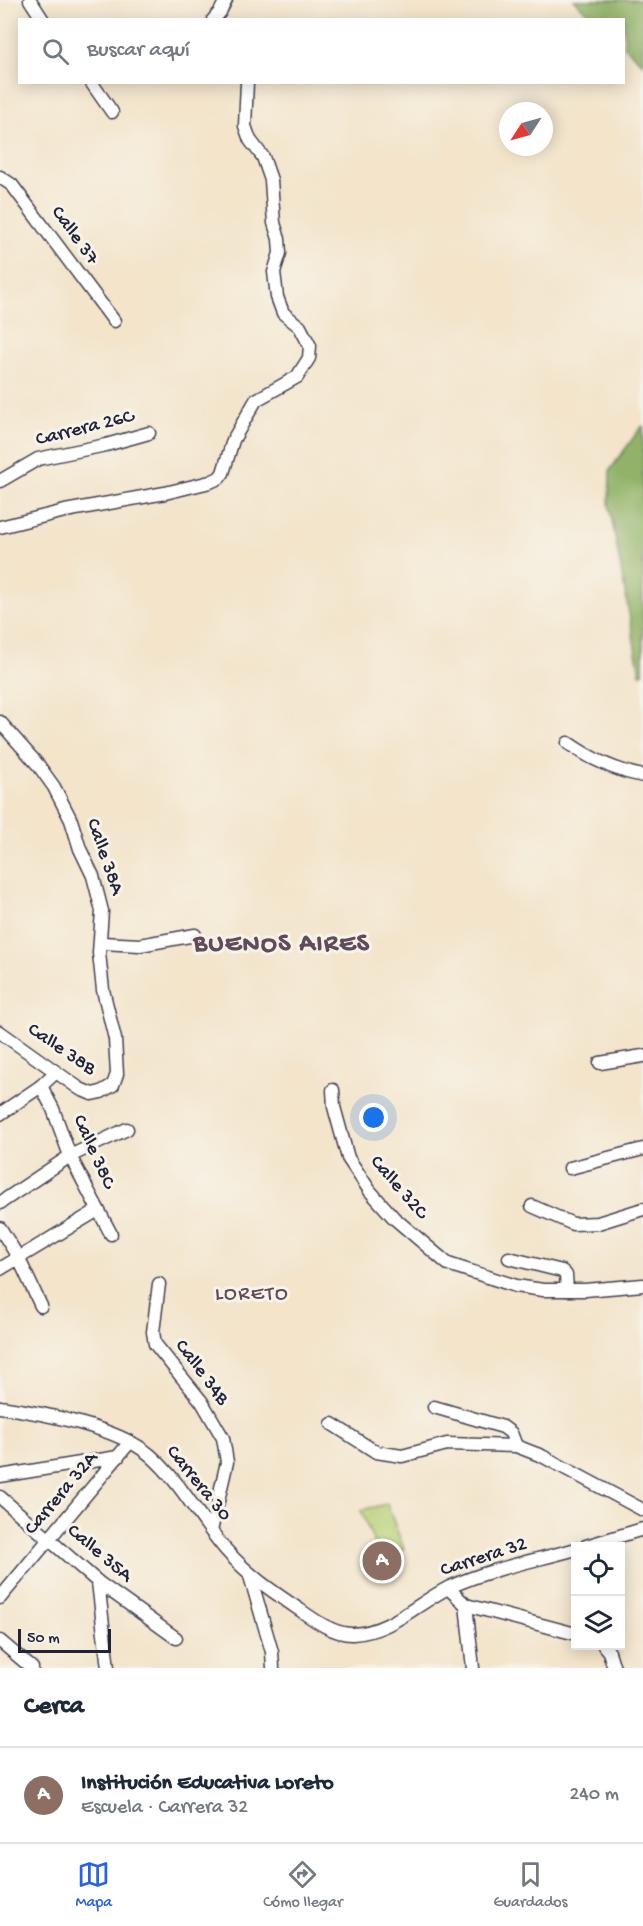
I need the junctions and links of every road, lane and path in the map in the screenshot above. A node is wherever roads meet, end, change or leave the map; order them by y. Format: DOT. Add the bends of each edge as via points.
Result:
graph roads {
  1 [pos="30,0"];
  2 [pos="226,0"];
  3 [pos="42,18"];
  4 [pos="215,18"];
  5 [pos="92,84"];
  6 [pos="247,84"];
  7 [pos="112,111"];
  8 [pos="0,177"];
  9 [pos="114,321"];
  10 [pos="149,433"];
  11 [pos="0,481"];
  12 [pos="0,527"];
  13 [pos="0,722"];
  14 [pos="568,743"];
  15 [pos="643,776"];
  16 [pos="195,934"];
  17 [pos="101,942"];
  18 [pos="0,1032"];
  19 [pos="643,1056"];
  20 [pos="600,1064"];
  21 [pos="56,1072"];
  22 [pos="41,1086"];
  23 [pos="333,1090"];
  24 [pos="101,1092"];
  25 [pos="0,1114"];
  26 [pos="127,1130"];
  27 [pos="643,1149"];
  28 [pos="70,1156"];
  29 [pos="570,1168"];
  30 [pos="0,1203"];
  31 [pos="532,1206"];
  32 [pos="98,1209"];
  33 [pos="643,1209"];
  34 [pos="0,1228"];
  35 [pos="111,1234"];
  36 [pos="18,1257"];
  37 [pos="509,1258"];
  38 [pos="0,1269"];
  39 [pos="159,1284"];
  40 [pos="643,1285"];
  41 [pos="567,1290"];
  42 [pos="41,1305"];
  43 [pos="0,1407"];
  44 [pos="434,1407"];
  45 [pos="332,1424"];
  46 [pos="130,1442"];
  47 [pos="516,1446"];
  48 [pos="118,1457"];
  49 [pos="0,1476"];
  50 [pos="0,1497"];
  51 [pos="643,1510"];
  52 [pos="643,1529"];
  53 [pos="211,1532"];
  54 [pos="49,1538"];
  55 [pos="599,1542"];
  56 [pos="571,1551"];
  57 [pos="250,1576"];
  58 [pos="98,1582"];
  59 [pos="448,1588"];
  60 [pos="0,1598"];
  61 [pos="466,1605"];
  62 [pos="571,1633"];
  63 [pos="176,1638"];
  64 [pos="0,1641"];
  65 [pos="607,1650"];
  66 [pos="32,1668"];
  67 [pos="108,1668"];
  68 [pos="273,1668"];
  69 [pos="473,1668"];
  70 [pos="614,1668"];
  1 -- 3 [label="street"];
  2 -- 4 [label="street"];
  5 -- 7 [label="street"];
  6 -- 12 [label="street" via="245,126 271,180 280,253 274,272 276,297 283,314 300,327 310,346 309,358 297,377 256,400 233,440 219,478"];
  8 -- 9 [label="street, Calle 37" via="12,185"];
  10 -- 11 [label="street, Carrera 26C" via="38,459"];
  13 -- 17 [label="street, Calle 38A" via="39,766 71,820 102,911"];
  14 -- 15 [label="street" via="608,766"];
  16 -- 17 [label="street" via="140,945"];
  17 -- 24 [label="street, Calle 38A" via="99,953 117,1074 113,1085"];
  18 -- 21 [label="street, Calle 38B"];
  19 -- 20 [label="street"];
  21 -- 22 [label="street"];
  21 -- 24 [label="street, Calle 38B" via="80,1089 92,1094"];
  22 -- 25 [label="street"];
  22 -- 28 [label="street, Calle 38C"];
  23 -- 41 [label="street, Calle 32C" via="348,1158 394,1218 448,1264 516,1286"];
  26 -- 28 [label="street"];
  27 -- 29 [label="street"];
  28 -- 30 [label="street"];
  28 -- 32 [label="street, Calle 38C"];
  31 -- 33 [label="street" via="573,1224 598,1223"];
  32 -- 35 [label="street, Calle 38C"];
  32 -- 36 [label="street"];
  34 -- 36 [label="street"];
  36 -- 38 [label="street"];
  36 -- 42 [label="street"];
  37 -- 41 [label="street" via="562,1271"];
  39 -- 53 [label="street, Calle 34B" via="155,1344 202,1402 223,1438 227,1462"];
  40 -- 41 [label="street"];
  43 -- 46 [label="street, Carrera 30" via="98,1429"];
  44 -- 47 [label="street" via="503,1427 511,1433"];
  45 -- 47 [label="street" via="376,1452 402,1456 447,1444"];
  46 -- 48 [label="street, Carrera 32A"];
  46 -- 53 [label="street, Carrera 30" via="149,1454"];
  47 -- 51 [label="street"];
  48 -- 49 [label="street"];
  48 -- 54 [label="street, Carrera 32A"];
  50 -- 54 [label="street, Calle 35A"];
  52 -- 55 [label="street"];
  53 -- 57 [label="street, Carrera 30"];
  54 -- 58 [label="street, Calle 35A"];
  54 -- 60 [label="street, Carrera 32A"];
  56 -- 59 [label="street, Carrera 32"];
  57 -- 59 [label="street, Carrera 32" via="306,1615 350,1634 372,1631 396,1621"];
  57 -- 68 [label="street"];
  58 -- 63 [label="street, Calle 35A"];
  58 -- 67 [label="street"];
  59 -- 61 [label="street"];
  61 -- 62 [label="street"];
  61 -- 69 [label="street"];
  64 -- 66 [label="street"];
  65 -- 70 [label="street"];
}
